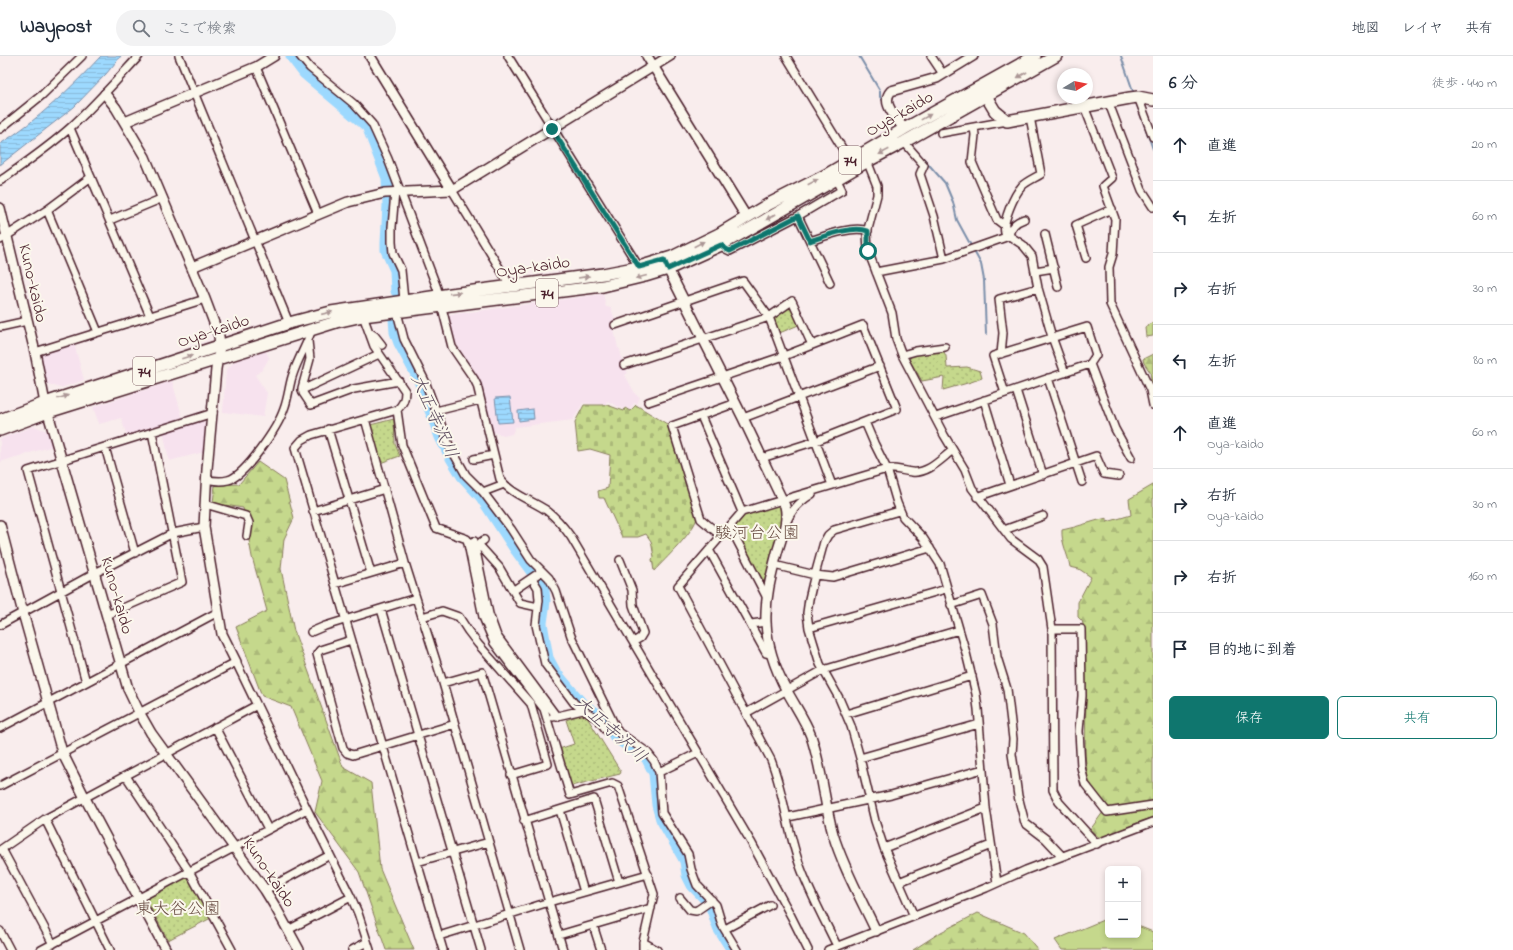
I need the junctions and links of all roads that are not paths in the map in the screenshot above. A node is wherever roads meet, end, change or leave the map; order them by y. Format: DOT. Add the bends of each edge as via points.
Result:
graph roads {
  1 [pos="82,56"];
  2 [pos="139,56"];
  3 [pos="179,56"];
  4 [pos="274,56"];
  5 [pos="300,56"];
  6 [pos="370,56"];
  7 [pos="508,56"];
  8 [pos="647,56"];
  9 [pos="670,56"];
  10 [pos="786,56"];
  11 [pos="932,56"];
  12 [pos="973,56"];
  13 [pos="1035,56"];
  14 [pos="1056,56"];
  15 [pos="654,66"];
  16 [pos="256,67"];
  17 [pos="943,74"];
  18 [pos="193,93"];
  19 [pos="105,94"];
  20 [pos="986,96"];
  21 [pos="1135,97"];
  22 [pos="1153,100"];
  23 [pos="1108,101"];
  24 [pos="1084,106"];
  25 [pos="1030,117"];
  26 [pos="1008,121"];
  27 [pos="125,122"];
  28 [pos="974,127"];
  29 [pos="70,128"];
  30 [pos="0,129"];
  31 [pos="552,129"];
  32 [pos="904,129"];
  33 [pos="941,133"];
  34 [pos="1153,137"];
  35 [pos="904,142"];
  36 [pos="866,156"];
  37 [pos="850,161"];
  38 [pos="92,177"];
  39 [pos="837,180"];
  40 [pos="0,181"];
  41 [pos="452,190"];
  42 [pos="393,193"];
  43 [pos="163,198"];
  44 [pos="1153,207"];
  45 [pos="0,208"];
  46 [pos="1112,209"];
  47 [pos="46,210"];
  48 [pos="318,214"];
  49 [pos="798,216"];
  50 [pos="747,218"];
  51 [pos="1024,219"];
  52 [pos="110,220"];
  53 [pos="1005,226"];
  54 [pos="868,231"];
  55 [pos="1045,234"];
  56 [pos="1009,236"];
  57 [pos="3,238"];
  58 [pos="255,240"];
  59 [pos="810,241"];
  60 [pos="721,245"];
  61 [pos="1086,258"];
  62 [pos="944,259"];
  63 [pos="666,265"];
  64 [pos="192,267"];
  65 [pos="639,267"];
  66 [pos="1054,268"];
  67 [pos="1035,271"];
  68 [pos="876,272"];
  69 [pos="830,284"];
  70 [pos="511,287"];
  71 [pos="1058,287"];
  72 [pos="1038,288"];
  73 [pos="205,299"];
  74 [pos="404,300"];
  75 [pos="441,301"];
  76 [pos="684,302"];
  77 [pos="361,311"];
  78 [pos="397,312"];
  79 [pos="150,316"];
  80 [pos="769,317"];
  81 [pos="27,321"];
  82 [pos="289,323"];
  83 [pos="615,325"];
  84 [pos="0,328"];
  85 [pos="312,328"];
  86 [pos="98,332"];
  87 [pos="369,332"];
  88 [pos="1052,337"];
  89 [pos="702,339"];
  90 [pos="308,341"];
  91 [pos="382,345"];
  92 [pos="812,345"];
  93 [pos="220,346"];
  94 [pos="945,347"];
  95 [pos="35,352"];
  96 [pos="380,354"];
  97 [pos="1001,354"];
  98 [pos="902,355"];
  99 [pos="784,356"];
  100 [pos="218,358"];
  101 [pos="624,364"];
  102 [pos="1090,364"];
  103 [pos="880,366"];
  104 [pos="1065,373"];
  105 [pos="722,376"];
  106 [pos="1048,378"];
  107 [pos="399,381"];
  108 [pos="302,390"];
  109 [pos="1016,390"];
  110 [pos="1005,393"];
  111 [pos="800,397"];
  112 [pos="480,400"];
  113 [pos="984,400"];
  114 [pos="648,402"];
  115 [pos="736,403"];
  116 [pos="1153,405"];
  117 [pos="47,408"];
  118 [pos="397,410"];
  119 [pos="436,411"];
  120 [pos="213,413"];
  121 [pos="701,416"];
  122 [pos="936,417"];
  123 [pos="743,418"];
  124 [pos="365,419"];
  125 [pos="0,420"];
  126 [pos="865,422"];
  127 [pos="328,429"];
  128 [pos="0,430"];
  129 [pos="152,432"];
  130 [pos="816,441"];
  131 [pos="105,447"];
  132 [pos="953,450"];
  133 [pos="494,455"];
  134 [pos="762,458"];
  135 [pos="1131,458"];
  136 [pos="474,459"];
  137 [pos="61,460"];
  138 [pos="1076,464"];
  139 [pos="887,469"];
  140 [pos="1043,474"];
  141 [pos="1120,476"];
  142 [pos="206,479"];
  143 [pos="1082,482"];
  144 [pos="504,484"];
  145 [pos="832,484"];
  146 [pos="1010,485"];
  147 [pos="385,489"];
  148 [pos="483,492"];
  149 [pos="978,497"];
  150 [pos="349,500"];
  151 [pos="782,501"];
  152 [pos="205,504"];
  153 [pos="899,511"];
  154 [pos="314,512"];
  155 [pos="742,512"];
  156 [pos="1043,516"];
  157 [pos="0,525"];
  158 [pos="204,527"];
  159 [pos="730,527"];
  160 [pos="784,528"];
  161 [pos="1004,530"];
  162 [pos="173,533"];
  163 [pos="247,536"];
  164 [pos="721,536"];
  165 [pos="484,540"];
  166 [pos="474,541"];
  167 [pos="930,548"];
  168 [pos="710,550"];
  169 [pos="135,553"];
  170 [pos="620,560"];
  171 [pos="405,563"];
  172 [pos="774,565"];
  173 [pos="541,572"];
  174 [pos="95,573"];
  175 [pos="371,574"];
  176 [pos="815,575"];
  177 [pos="533,578"];
  178 [pos="335,584"];
  179 [pos="946,589"];
  180 [pos="514,590"];
  181 [pos="61,592"];
  182 [pos="416,598"];
  183 [pos="767,598"];
  184 [pos="951,604"];
  185 [pos="538,607"];
  186 [pos="381,609"];
  187 [pos="218,612"];
  188 [pos="23,613"];
  189 [pos="107,615"];
  190 [pos="422,617"];
  191 [pos="346,620"];
  192 [pos="766,622"];
  193 [pos="751,624"];
  194 [pos="0,625"];
  195 [pos="809,628"];
  196 [pos="959,630"];
  197 [pos="1052,630"];
  198 [pos="311,632"];
  199 [pos="351,640"];
  200 [pos="633,642"];
  201 [pos="771,654"];
  202 [pos="121,662"];
  203 [pos="236,662"];
  204 [pos="824,670"];
  205 [pos="972,676"];
  206 [pos="86,682"];
  207 [pos="443,683"];
  208 [pos="786,690"];
  209 [pos="48,703"];
  210 [pos="256,705"];
  211 [pos="583,710"];
  212 [pos="139,712"];
  213 [pos="746,713"];
  214 [pos="846,714"];
  215 [pos="557,717"];
  216 [pos="547,718"];
  217 [pos="455,724"];
  218 [pos="610,724"];
  219 [pos="979,724"];
  220 [pos="1,725"];
  221 [pos="215,727"];
  222 [pos="418,735"];
  223 [pos="383,746"];
  224 [pos="62,752"];
  225 [pos="698,753"];
  226 [pos="166,754"];
  227 [pos="860,758"];
  228 [pos="983,768"];
  229 [pos="659,772"];
  230 [pos="511,775"];
  231 [pos="126,776"];
  232 [pos="0,786"];
  233 [pos="85,798"];
  234 [pos="870,800"];
  235 [pos="1153,805"];
  236 [pos="986,808"];
  237 [pos="307,809"];
  238 [pos="828,809"];
  239 [pos="560,810"];
  240 [pos="788,817"];
  241 [pos="45,819"];
  242 [pos="524,821"];
  243 [pos="1153,822"];
  244 [pos="268,829"];
  245 [pos="488,842"];
  246 [pos="1097,844"];
  247 [pos="991,845"];
  248 [pos="234,846"];
  249 [pos="884,848"];
  250 [pos="1,849"];
  251 [pos="452,852"];
  252 [pos="330,855"];
  253 [pos="1062,856"];
  254 [pos="417,862"];
  255 [pos="189,871"];
  256 [pos="648,874"];
  257 [pos="619,882"];
  258 [pos="899,882"];
  259 [pos="997,883"];
  260 [pos="265,890"];
  261 [pos="584,892"];
  262 [pos="351,897"];
  263 [pos="138,898"];
  264 [pos="680,898"];
  265 [pos="549,902"];
  266 [pos="711,902"];
  267 [pos="770,905"];
  268 [pos="651,908"];
  269 [pos="510,914"];
  270 [pos="914,916"];
  271 [pos="95,921"];
  272 [pos="474,925"];
  273 [pos="593,925"];
  274 [pos="725,929"];
  275 [pos="288,930"];
  276 [pos="0,931"];
  277 [pos="876,931"];
  278 [pos="559,935"];
  279 [pos="439,936"];
  280 [pos="367,942"];
  281 [pos="53,944"];
  282 [pos="643,946"];
  283 [pos="837,946"];
  284 [pos="10,950"];
  285 [pos="41,950"];
  286 [pos="110,950"];
  287 [pos="166,950"];
  288 [pos="232,950"];
  289 [pos="299,950"];
  290 [pos="352,950"];
  291 [pos="370,950"];
  292 [pos="443,950"];
  293 [pos="481,950"];
  294 [pos="520,950"];
  295 [pos="563,950"];
  296 [pos="601,950"];
  297 [pos="657,950"];
  298 [pos="737,950"];
  299 [pos="808,950"];
  300 [pos="828,950"];
  1 -- 30 [label="street" via="42,95"];
  2 -- 19 [label="street"];
  3 -- 18 [label="street"];
  4 -- 16 [label="street"];
  5 -- 42 [label="street" via="310,68 354,104 372,124"];
  6 -- 41 [label="street"];
  7 -- 31 [label="street"];
  8 -- 15 [label="street"];
  9 -- 15 [label="street"];
  10 -- 37 [label="street"];
  11 -- 17 [label="street"];
  12 -- 17 [label="street"];
  32 -- 13 [label="main road, Oya-kaido / 74, one-way"];
  14 -- 20 [label="main road, Oya-kaido / 74, one-way"];
  15 -- 31 [label="street"];
  15 -- 50 [label="street"];
  16 -- 18 [label="street"];
  16 -- 48 [label="street"];
  17 -- 32 [label="street" via="891,91 887,95 888,105"];
  18 -- 27 [label="street"];
  18 -- 58 [label="street"];
  19 -- 27 [label="street"];
  19 -- 29 [label="street"];
  20 -- 26 [label="main road" via="996,111"];
  20 -- 35 [label="main road, Oya-kaido / 74"];
  21 -- 22 [label="main road"];
  21 -- 23 [label="main road"];
  21 -- 34 [label="street"];
  23 -- 24 [label="main road"];
  23 -- 44 [label="street" via="1142,190"];
  24 -- 25 [label="main road"];
  24 -- 46 [label="street" via="1112,178 1103,186"];
  25 -- 26 [label="main road"];
  25 -- 53 [label="street" via="1041,174 1028,181 1020,190 1006,218"];
  26 -- 28 [label="street"];
  27 -- 43 [label="street" via="145,157"];
  28 -- 33 [label="street"];
  28 -- 53 [label="street" via="972,162 997,220"];
  29 -- 38 [label="street"];
  29 -- 40 [label="street"];
  31 -- 41 [label="street"];
  31 -- 65 [label="street"];
  32 -- 36 [label="main road, Oya-kaido / 74"];
  35 -- 36 [label="main road, Oya-kaido / 74, one-way"];
  35 -- 62 [label="street" via="924,165 920,174 934,216"];
  36 -- 37 [label="main road, Oya-kaido / 74"];
  36 -- 39 [label="main road, Oya-kaido / 74"];
  36 -- 54 [label="street" via="877,186"];
  50 -- 37 [label="main road, Oya-kaido / 74, one-way"];
  38 -- 47 [label="street"];
  38 -- 52 [label="street"];
  39 -- 49 [label="street" via="842,190"];
  39 -- 60 [label="main road, Oya-kaido / 74, one-way"];
  41 -- 42 [label="street"];
  41 -- 70 [label="street"];
  42 -- 48 [label="street" via="348,202"];
  42 -- 74 [label="street" via="393,253 401,270"];
  42 -- 75 [label="street"];
  43 -- 52 [label="street"];
  43 -- 64 [label="street"];
  45 -- 57 [label="street, Kuno-kaido"];
  46 -- 61 [label="street" via="1076,225"];
  46 -- 116 [label="street" via="1115,219 1113,254 1109,267 1110,304 1150,390"];
  47 -- 57 [label="street"];
  47 -- 86 [label="street"];
  48 -- 58 [label="street"];
  49 -- 59 [label="street"];
  49 -- 60 [label="street" via="730,251"];
  63 -- 50 [label="main road, Oya-kaido / 74, one-way"];
  51 -- 56 [label="street" via="1013,225"];
  52 -- 79 [label="street"];
  53 -- 56 [label="street" via="1005,233"];
  54 -- 59 [label="street" via="861,228"];
  54 -- 68 [label="street" via="868,251"];
  55 -- 66 [label="street"];
  56 -- 62 [label="street"];
  56 -- 67 [label="street" via="1023,245 1032,256"];
  57 -- 81 [label="street, Kuno-kaido"];
  58 -- 64 [label="street"];
  58 -- 82 [label="street"];
  59 -- 69 [label="street"];
  60 -- 63 [label="main road, Oya-kaido / 74"];
  62 -- 68 [label="street"];
  63 -- 65 [label="main road, Oya-kaido / 74"];
  63 -- 75 [label="main road, Oya-kaido / 74, one-way" via="645,276 603,286"];
  63 -- 76 [label="street"];
  64 -- 73 [label="street"];
  70 -- 65 [label="main road, Oya-kaido / 74, one-way"];
  66 -- 67 [label="street"];
  66 -- 71 [label="street"];
  67 -- 72 [label="street"];
  68 -- 98 [label="street" via="892,313 896,340"];
  75 -- 70 [label="main road, Oya-kaido / 74, one-way"];
  72 -- 88 [label="street"];
  72 -- 97 [label="street" via="999,299 1003,333"];
  73 -- 79 [label="street"];
  73 -- 93 [label="street" via="219,336"];
  74 -- 75 [label="main road, Oya-kaido / 74"];
  74 -- 77 [label="main road, Oya-kaido / 74"];
  75 -- 78 [label="main road, Oya-kaido / 74"];
  75 -- 112 [label="street" via="452,347 474,379"];
  76 -- 80 [label="street" via="743,281"];
  76 -- 83 [label="street"];
  76 -- 89 [label="street"];
  77 -- 78 [label="main road, Oya-kaido / 74"];
  82 -- 77 [label="main road, Oya-kaido / 74, one-way" via="331,312"];
  77 -- 85 [label="main road, Oya-kaido / 74"];
  77 -- 87 [label="street"];
  78 -- 119 [label="street" via="404,339 425,381"];
  79 -- 86 [label="street"];
  80 -- 89 [label="street"];
  80 -- 92 [label="street" via="792,301"];
  80 -- 99 [label="street"];
  81 -- 84 [label="street"];
  81 -- 95 [label="street, Kuno-kaido"];
  82 -- 93 [label="main road, Oya-kaido / 74"];
  85 -- 90 [label="street"];
  85 -- 100 [label="main road, Oya-kaido / 74"];
  86 -- 95 [label="street"];
  87 -- 91 [label="street"];
  87 -- 96 [label="street"];
  88 -- 97 [label="street"];
  88 -- 102 [label="street" via="1087,327 1096,355"];
  88 -- 104 [label="street"];
  89 -- 101 [label="street"];
  89 -- 105 [label="street"];
  90 -- 108 [label="street" via="310,359"];
  90 -- 142 [label="street" via="292,376 283,411 248,466 228,480"];
  92 -- 99 [label="street"];
  92 -- 103 [label="street" via="863,325"];
  93 -- 100 [label="street"];
  117 -- 93 [label="main road, Oya-kaido / 74, one-way"];
  94 -- 98 [label="street"];
  95 -- 117 [label="street, Kuno-kaido"];
  96 -- 107 [label="street"];
  96 -- 108 [label="street"];
  97 -- 110 [label="street" via="993,356"];
  98 -- 122 [label="street"];
  99 -- 105 [label="street"];
  99 -- 111 [label="street"];
  100 -- 117 [label="main road, Oya-kaido / 74"];
  100 -- 120 [label="street"];
  102 -- 104 [label="street"];
  102 -- 135 [label="street" via="1115,429"];
  103 -- 111 [label="street"];
  103 -- 126 [label="street" via="897,409"];
  104 -- 106 [label="street"];
  105 -- 114 [label="street"];
  105 -- 115 [label="street"];
  106 -- 109 [label="street"];
  106 -- 138 [label="street"];
  107 -- 108 [label="street" via="354,389 311,405"];
  107 -- 118 [label="street" via="405,391 405,398"];
  109 -- 110 [label="street"];
  109 -- 140 [label="street"];
  110 -- 113 [label="street"];
  111 -- 123 [label="street"];
  111 -- 130 [label="street"];
  112 -- 119 [label="street"];
  112 -- 133 [label="street"];
  113 -- 122 [label="street"];
  113 -- 146 [label="street"];
  115 -- 121 [label="street"];
  115 -- 123 [label="street"];
  117 -- 125 [label="main road, Oya-kaido / 74"];
  117 -- 128 [label="main road, Oya-kaido / 74"];
  117 -- 137 [label="street, Kuno-kaido"];
  118 -- 124 [label="street"];
  118 -- 216 [label="street" via="402,444 436,528 467,539 483,618 494,643 544,709"];
  119 -- 148 [label="street" via="452,451 466,475"];
  120 -- 129 [label="street"];
  120 -- 142 [label="street"];
  121 -- 155 [label="street"];
  121 -- 164 [label="street" via="672,426 701,519"];
  122 -- 132 [label="street"];
  123 -- 134 [label="street"];
  124 -- 127 [label="street"];
  124 -- 147 [label="street"];
  126 -- 130 [label="street"];
  126 -- 139 [label="street"];
  127 -- 150 [label="street"];
  127 -- 154 [label="street" via="311,434 295,448"];
  129 -- 131 [label="street"];
  129 -- 162 [label="street"];
  130 -- 134 [label="street"];
  130 -- 145 [label="street"];
  131 -- 137 [label="street"];
  131 -- 169 [label="street"];
  132 -- 139 [label="street" via="920,472"];
  132 -- 149 [label="street"];
  133 -- 136 [label="street"];
  133 -- 144 [label="street" via="500,479"];
  134 -- 151 [label="street"];
  137 -- 174 [label="street, Kuno-kaido"];
  137 -- 181 [label="street" via="28,471"];
  138 -- 140 [label="street"];
  138 -- 141 [label="street" via="1096,456 1104,474"];
  138 -- 143 [label="street"];
  139 -- 145 [label="street"];
  139 -- 153 [label="street"];
  140 -- 146 [label="street"];
  142 -- 152 [label="street"];
  144 -- 148 [label="street"];
  144 -- 200 [label="street" via="558,519"];
  145 -- 151 [label="street"];
  145 -- 160 [label="street" via="803,500 790,514"];
  146 -- 149 [label="street"];
  147 -- 150 [label="street"];
  147 -- 171 [label="street"];
  148 -- 173 [label="street"];
  149 -- 161 [label="street"];
  150 -- 154 [label="street"];
  150 -- 175 [label="street"];
  151 -- 155 [label="street"];
  151 -- 160 [label="street" via="786,512"];
  152 -- 158 [label="street"];
  152 -- 163 [label="street" via="246,516 249,523"];
  153 -- 167 [label="street"];
  153 -- 176 [label="street" via="834,530 824,542"];
  154 -- 178 [label="street"];
  155 -- 159 [label="street"];
  156 -- 161 [label="street"];
  157 -- 188 [label="street"];
  158 -- 162 [label="street"];
  158 -- 187 [label="street"];
  159 -- 164 [label="street"];
  159 -- 183 [label="street"];
  160 -- 172 [label="street"];
  161 -- 197 [label="street" via="1017,545 1041,563"];
  162 -- 169 [label="street"];
  162 -- 189 [label="street" via="182,582"];
  164 -- 168 [label="street"];
  165 -- 180 [label="street" via="480,546"];
  166 -- 215 [label="street" via="489,614 497,636"];
  167 -- 176 [label="street" via="833,576"];
  167 -- 179 [label="street" via="940,564"];
  168 -- 193 [label="street"];
  168 -- 213 [label="street" via="678,586"];
  169 -- 174 [label="street"];
  170 -- 200 [label="street" via="632,590 633,606 643,633"];
  171 -- 175 [label="street"];
  171 -- 182 [label="street"];
  172 -- 176 [label="street"];
  172 -- 183 [label="street"];
  173 -- 177 [label="street"];
  173 -- 218 [label="street" via="549,578 556,591 571,636"];
  174 -- 181 [label="street"];
  174 -- 189 [label="street, Kuno-kaido"];
  175 -- 178 [label="street"];
  176 -- 195 [label="street" via="807,613"];
  177 -- 180 [label="street"];
  177 -- 185 [label="street" via="538,588"];
  178 -- 191 [label="street"];
  179 -- 184 [label="street"];
  179 -- 195 [label="street"];
  180 -- 185 [label="street" via="520,603"];
  181 -- 188 [label="street"];
  181 -- 206 [label="street"];
  182 -- 186 [label="street"];
  182 -- 190 [label="street"];
  183 -- 192 [label="street"];
  184 -- 196 [label="street"];
  184 -- 253 [label="street" via="982,595 993,624 997,657 1007,689 1013,739 1012,754 1025,823 1046,838"];
  185 -- 211 [label="street" via="536,625 544,664 574,704"];
  186 -- 191 [label="street"];
  186 -- 222 [label="street"];
  187 -- 202 [label="street"];
  187 -- 203 [label="street" via="222,634"];
  188 -- 194 [label="street"];
  188 -- 209 [label="street"];
  189 -- 202 [label="street, Kuno-kaido"];
  190 -- 207 [label="street"];
  190 -- 230 [label="street" via="442,611 459,617 475,640 532,704 548,764"];
  191 -- 198 [label="street"];
  191 -- 199 [label="street"];
  192 -- 193 [label="street"];
  192 -- 201 [label="street"];
  193 -- 201 [label="street" via="766,654"];
  195 -- 204 [label="street" via="814,649"];
  196 -- 204 [label="street"];
  196 -- 205 [label="street"];
  197 -- 235 [label="street" via="1081,629 1082,696 1079,730 1081,767 1085,784 1107,812"];
  197 -- 246 [label="street" via="1053,790 1059,802"];
  199 -- 223 [label="street"];
  199 -- 223 [label="street" via="320,650 317,654 343,748 353,755"];
  200 -- 225 [label="street"];
  201 -- 208 [label="street"];
  202 -- 206 [label="street"];
  202 -- 212 [label="street, Kuno-kaido" via="128,689"];
  203 -- 210 [label="street"];
  203 -- 212 [label="street"];
  204 -- 208 [label="street"];
  204 -- 214 [label="street"];
  205 -- 214 [label="street"];
  205 -- 219 [label="street"];
  206 -- 209 [label="street"];
  207 -- 217 [label="street"];
  207 -- 230 [label="street" via="482,672"];
  208 -- 213 [label="street"];
  208 -- 238 [label="street" via="810,735 820,766"];
  209 -- 220 [label="street"];
  209 -- 224 [label="street"];
  210 -- 221 [label="street"];
  210 -- 237 [label="street"];
  211 -- 215 [label="street"];
  211 -- 218 [label="street"];
  212 -- 224 [label="street"];
  212 -- 226 [label="street, Kuno-kaido"];
  213 -- 240 [label="street" via="771,760"];
  214 -- 227 [label="street"];
  215 -- 216 [label="street"];
  216 -- 256 [label="street" via="570,795 612,783 618,786"];
  217 -- 222 [label="street"];
  217 -- 245 [label="street"];
  218 -- 229 [label="street" via="647,752"];
  219 -- 227 [label="street"];
  219 -- 228 [label="street"];
  221 -- 226 [label="street"];
  221 -- 244 [label="street"];
  222 -- 223 [label="street"];
  222 -- 251 [label="street"];
  223 -- 254 [label="street"];
  224 -- 232 [label="street"];
  224 -- 233 [label="street"];
  225 -- 229 [label="street"];
  225 -- 299 [label="street" via="764,865"];
  226 -- 231 [label="street"];
  226 -- 248 [label="street, Kuno-kaido"];
  227 -- 234 [label="street"];
  228 -- 234 [label="street"];
  228 -- 236 [label="street"];
  229 -- 266 [label="street" via="662,813 688,854 690,869 697,886"];
  230 -- 242 [label="street"];
  231 -- 233 [label="street"];
  231 -- 255 [label="street"];
  233 -- 241 [label="street"];
  233 -- 263 [label="street"];
  234 -- 238 [label="street"];
  234 -- 249 [label="street"];
  236 -- 247 [label="street"];
  236 -- 249 [label="street"];
  237 -- 244 [label="street"];
  237 -- 252 [label="street"];
  238 -- 240 [label="street"];
  238 -- 277 [label="street" via="839,852"];
  239 -- 242 [label="street"];
  239 -- 257 [label="street" via="594,799"];
  239 -- 261 [label="street"];
  240 -- 283 [label="street" via="799,863"];
  241 -- 250 [label="street"];
  241 -- 271 [label="street"];
  242 -- 265 [label="street"];
  243 -- 246 [label="street"];
  244 -- 248 [label="street"];
  245 -- 251 [label="street"];
  245 -- 269 [label="street"];
  246 -- 253 [label="street"];
  247 -- 258 [label="street"];
  247 -- 259 [label="street"];
  248 -- 255 [label="street"];
  248 -- 260 [label="street, Kuno-kaido"];
  249 -- 258 [label="street"];
  250 -- 281 [label="street"];
  251 -- 254 [label="street"];
  251 -- 272 [label="street"];
  252 -- 260 [label="street"];
  252 -- 262 [label="street"];
  253 -- 259 [label="street"];
  254 -- 279 [label="street"];
  255 -- 263 [label="street"];
  255 -- 288 [label="street"];
  256 -- 257 [label="street"];
  256 -- 268 [label="street" via="654,894"];
  257 -- 261 [label="street"];
  258 -- 270 [label="street"];
  259 -- 270 [label="street"];
  260 -- 275 [label="street, Kuno-kaido"];
  261 -- 265 [label="street"];
  262 -- 275 [label="street"];
  262 -- 280 [label="street"];
  263 -- 271 [label="street"];
  263 -- 287 [label="street"];
  264 -- 266 [label="street" via="690,910 696,911"];
  265 -- 269 [label="street"];
  265 -- 278 [label="street"];
  266 -- 274 [label="street" via="716,905"];
  267 -- 274 [label="street"];
  268 -- 273 [label="street"];
  268 -- 282 [label="street"];
  269 -- 272 [label="street"];
  269 -- 294 [label="street"];
  270 -- 277 [label="street"];
  271 -- 281 [label="street"];
  271 -- 286 [label="street"];
  272 -- 279 [label="street"];
  272 -- 293 [label="street"];
  273 -- 278 [label="street"];
  273 -- 296 [label="street"];
  274 -- 298 [label="street"];
  275 -- 289 [label="street, Kuno-kaido"];
  276 -- 284 [label="street"];
  277 -- 283 [label="street"];
  278 -- 295 [label="street"];
  279 -- 292 [label="street"];
  280 -- 290 [label="street"];
  280 -- 291 [label="street"];
  281 -- 285 [label="street"];
  282 -- 297 [label="street"];
  283 -- 300 [label="street"];
}
